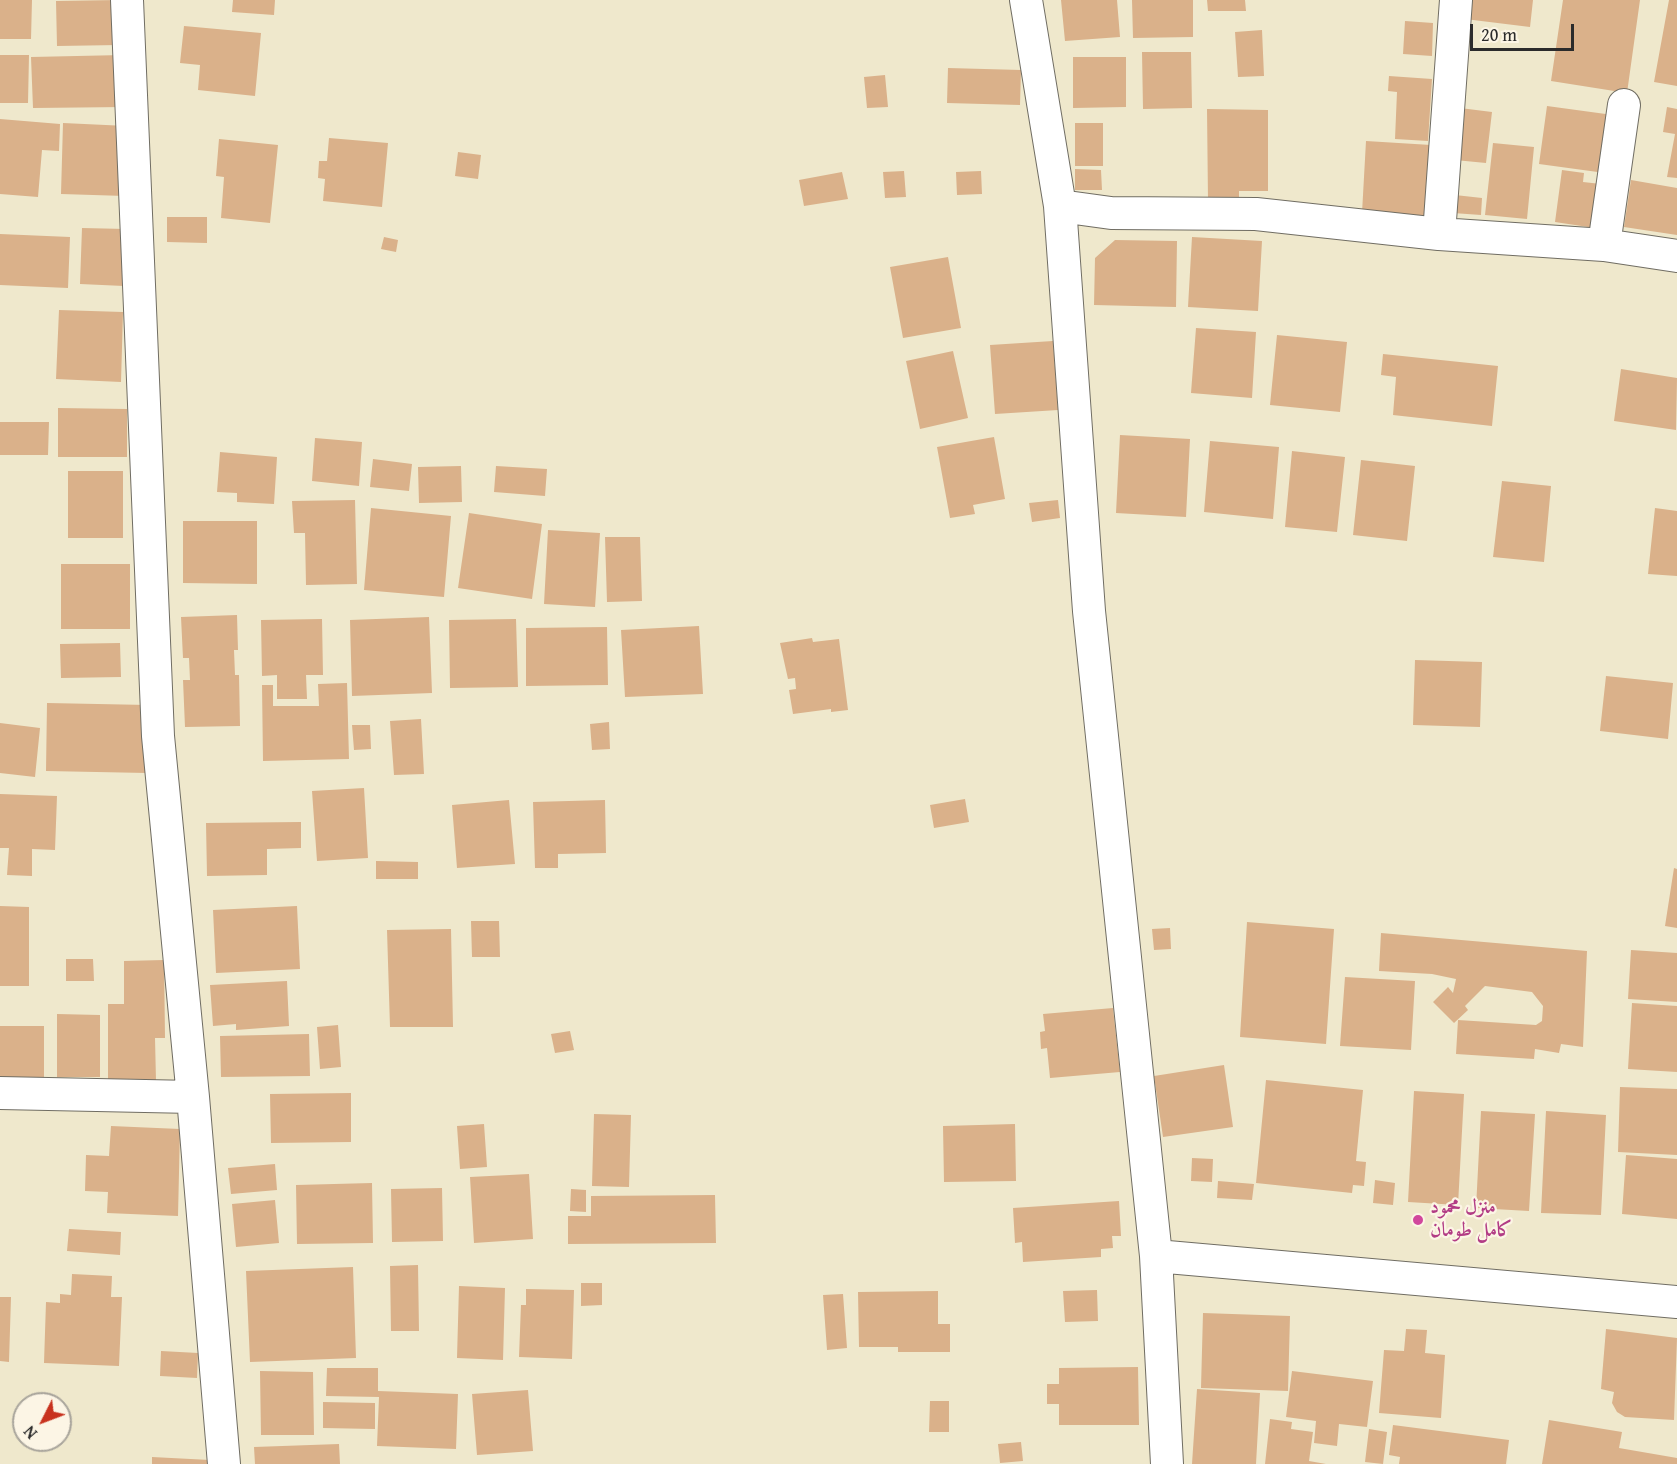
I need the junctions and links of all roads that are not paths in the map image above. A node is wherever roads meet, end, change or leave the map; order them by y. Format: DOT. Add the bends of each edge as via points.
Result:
graph roads {
  1 [pos="128,0"];
  2 [pos="1026,0"];
  3 [pos="1456,0"];
  4 [pos="1624,105"];
  5 [pos="1060,206"];
  6 [pos="1439,234"];
  7 [pos="1604,244"];
  8 [pos="1677,256"];
  9 [pos="0,1093"];
  10 [pos="193,1097"];
  11 [pos="1156,1257"];
  12 [pos="1677,1302"];
  13 [pos="224,1464"];
  14 [pos="1167,1464"];
  1 -- 10 [label="street" via="158,736"];
  2 -- 5 [label="street"];
  3 -- 6 [label="street"];
  4 -- 7 [label="street"];
  5 -- 6 [label="street" via="1111,213 1256,214"];
  5 -- 11 [label="street" via="1089,611"];
  6 -- 7 [label="street"];
  7 -- 8 [label="street"];
  9 -- 10 [label="street"];
  10 -- 13 [label="street"];
  11 -- 12 [label="street"];
  11 -- 14 [label="street"];
}
